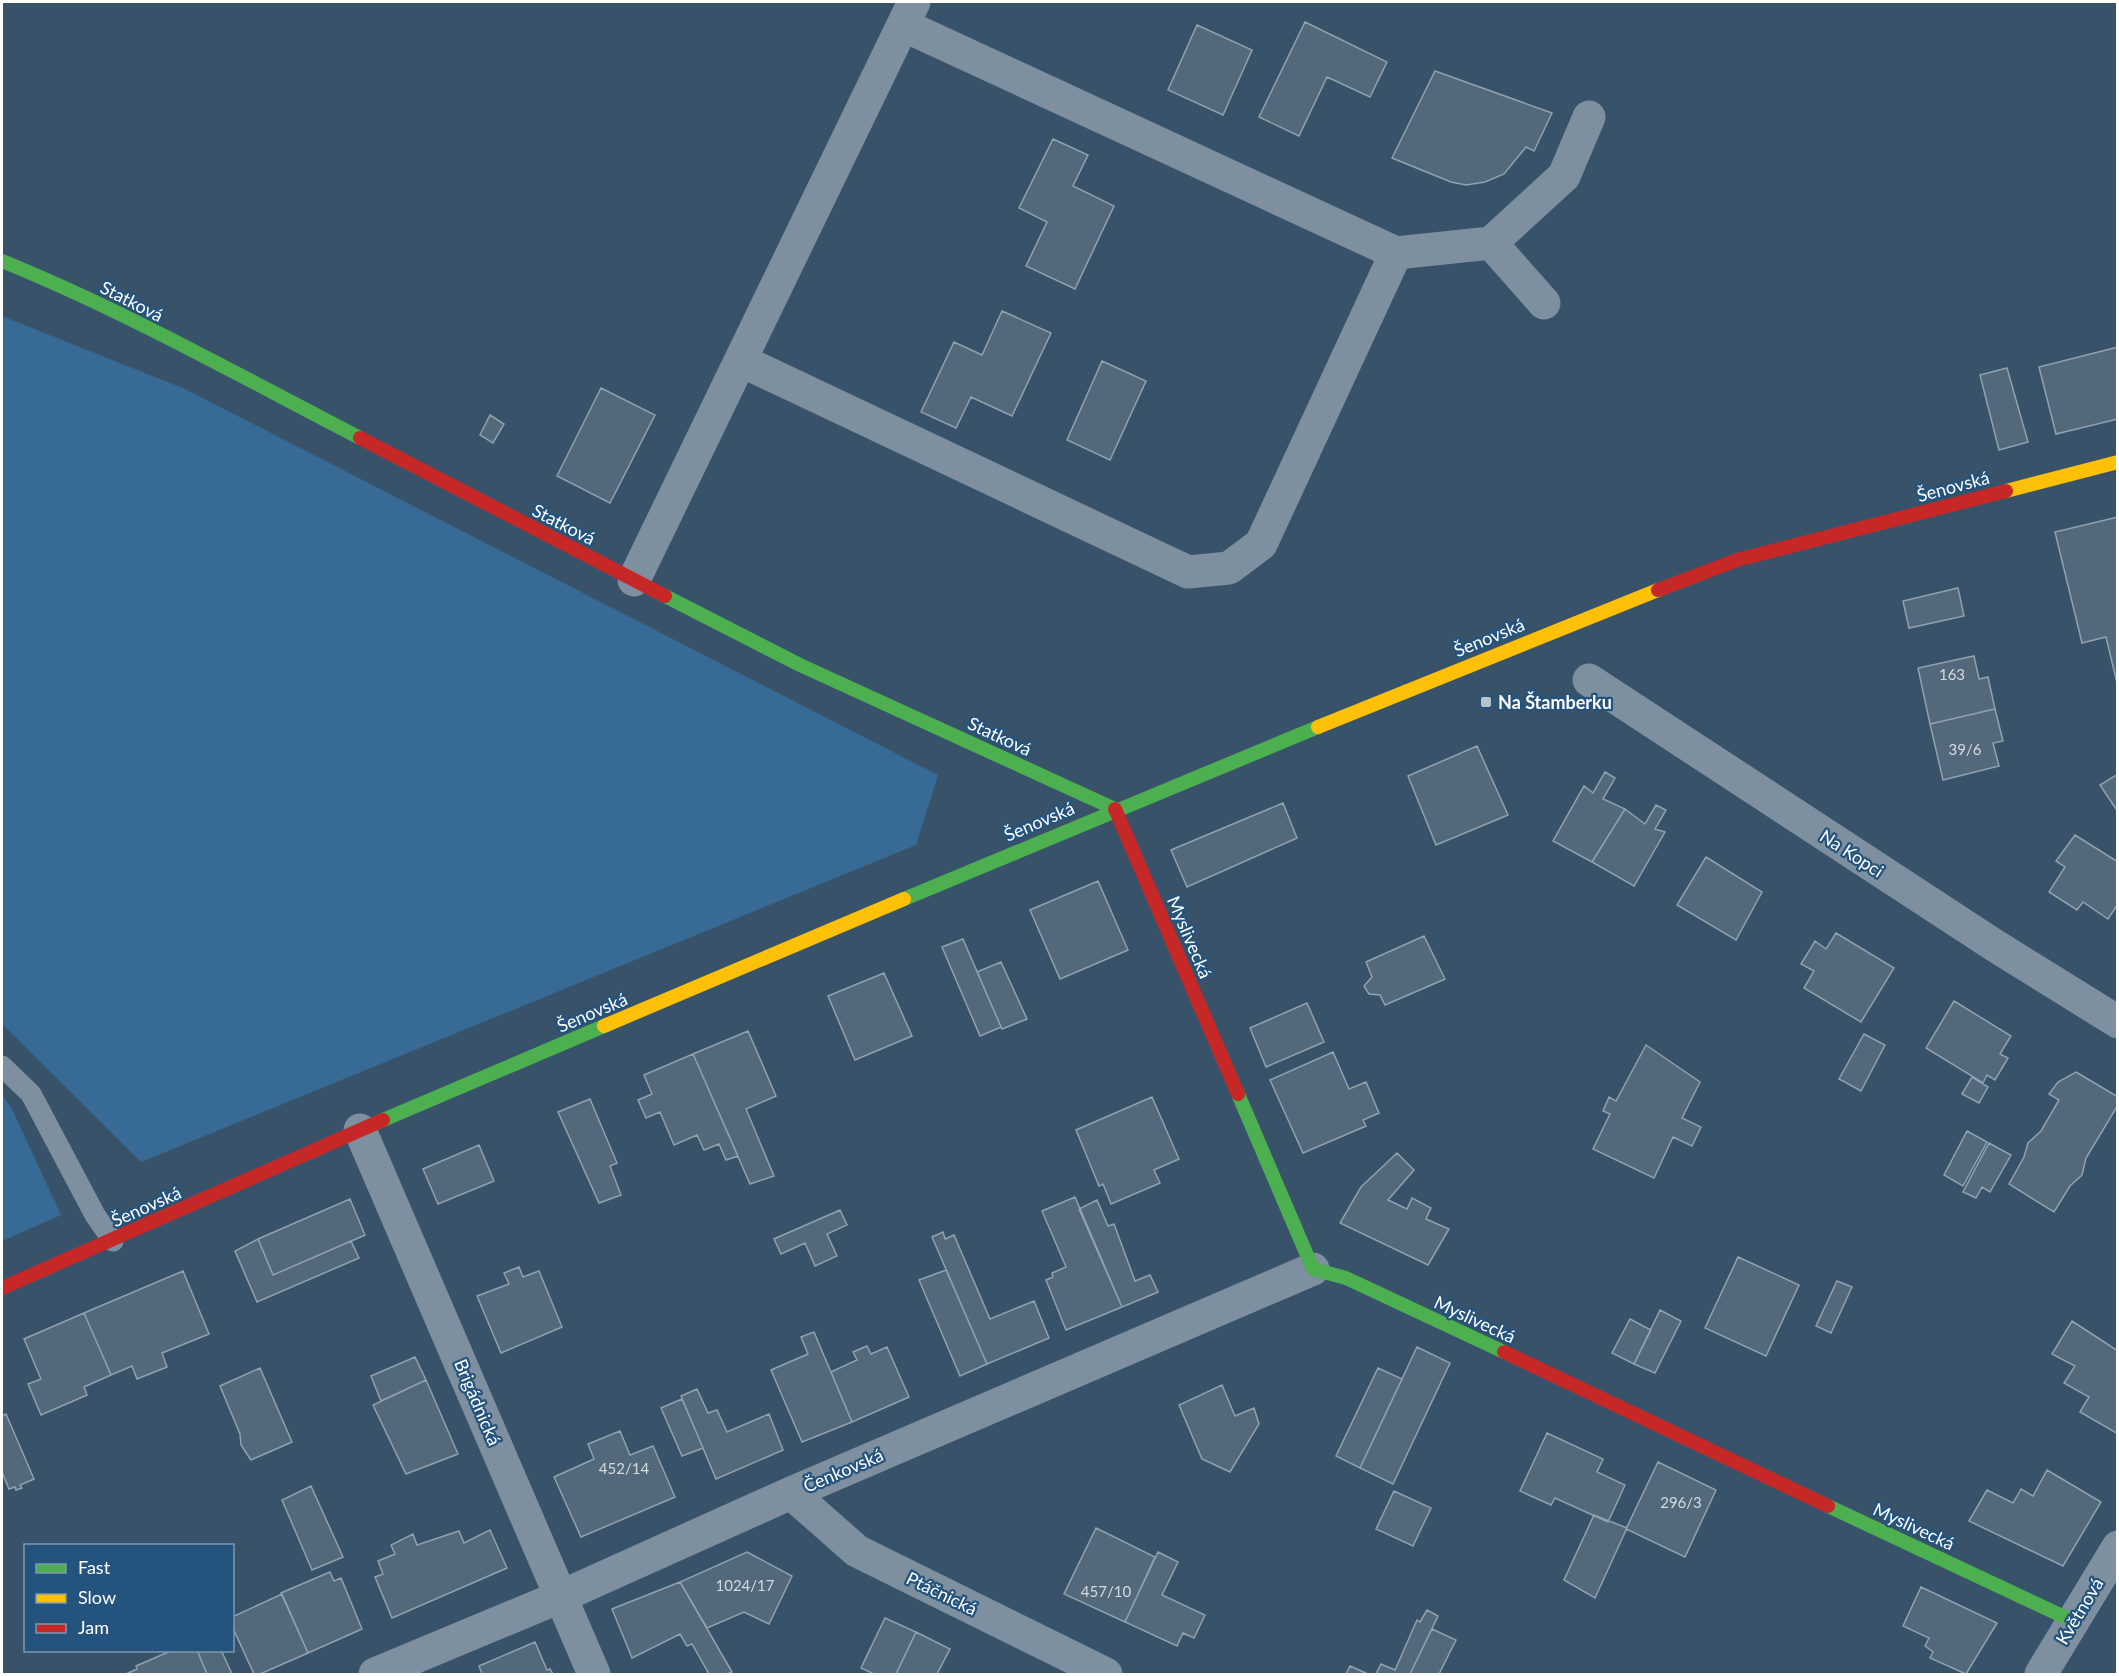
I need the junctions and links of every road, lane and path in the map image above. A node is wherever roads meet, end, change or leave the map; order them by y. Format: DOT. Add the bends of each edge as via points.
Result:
graph roads {
  1 [pos="909,13"];
  2 [pos="1589,117"];
  3 [pos="1491,243"];
  4 [pos="1396,253"];
  5 [pos="2,261"];
  6 [pos="1544,303"];
  7 [pos="742,361"];
  8 [pos="2118,462"];
  9 [pos="634,580"];
  10 [pos="1589,680"];
  11 [pos="1115,809"];
  12 [pos="2118,1022"];
  13 [pos="2,1066"];
  14 [pos="360,1130"];
  15 [pos="112,1241"];
  16 [pos="1313,1269"];
  17 [pos="2,1287"];
  18 [pos="791,1493"];
  19 [pos="2118,1547"];
  20 [pos="562,1596"];
  21 [pos="2073,1621"];
  22 [pos="375,1674"];
  23 [pos="594,1674"];
  24 [pos="1106,1674"];
  25 [pos="2041,1674"];
  1 -- 4 [label="street"];
  1 -- 7 [label="street"];
  2 -- 3 [label="street" via="1564,176"];
  3 -- 4 [label="street"];
  3 -- 6 [label="street"];
  4 -- 7 [label="street" via="1261,544 1229,568 1188,572"];
  5 -- 9 [label="street, Statková" via="144,327"];
  7 -- 9 [label="street"];
  8 -- 11 [label="street, Šenovská" via="1737,560"];
  9 -- 11 [label="street, Statková" via="800,665"];
  10 -- 12 [label="street, Na Kopci"];
  11 -- 14 [label="street, Šenovská"];
  11 -- 16 [label="street, Myslivecká"];
  13 -- 15 [label="lane" via="31,1094"];
  14 -- 15 [label="street, Šenovská"];
  14 -- 20 [label="street, Brigádnická"];
  15 -- 17 [label="street, Šenovská"];
  16 -- 18 [label="street, Čenkovská"];
  16 -- 21 [label="street, Myslivecká" via="1346,1278"];
  18 -- 20 [label="street, Čenkovská"];
  18 -- 24 [label="street, Ptáčnická" via="857,1551"];
  19 -- 21 [label="street, Květnová"];
  20 -- 22 [label="street, Čenkovská"];
  20 -- 23 [label="street, Brigádnická"];
  21 -- 25 [label="street, Květnová"];
}
